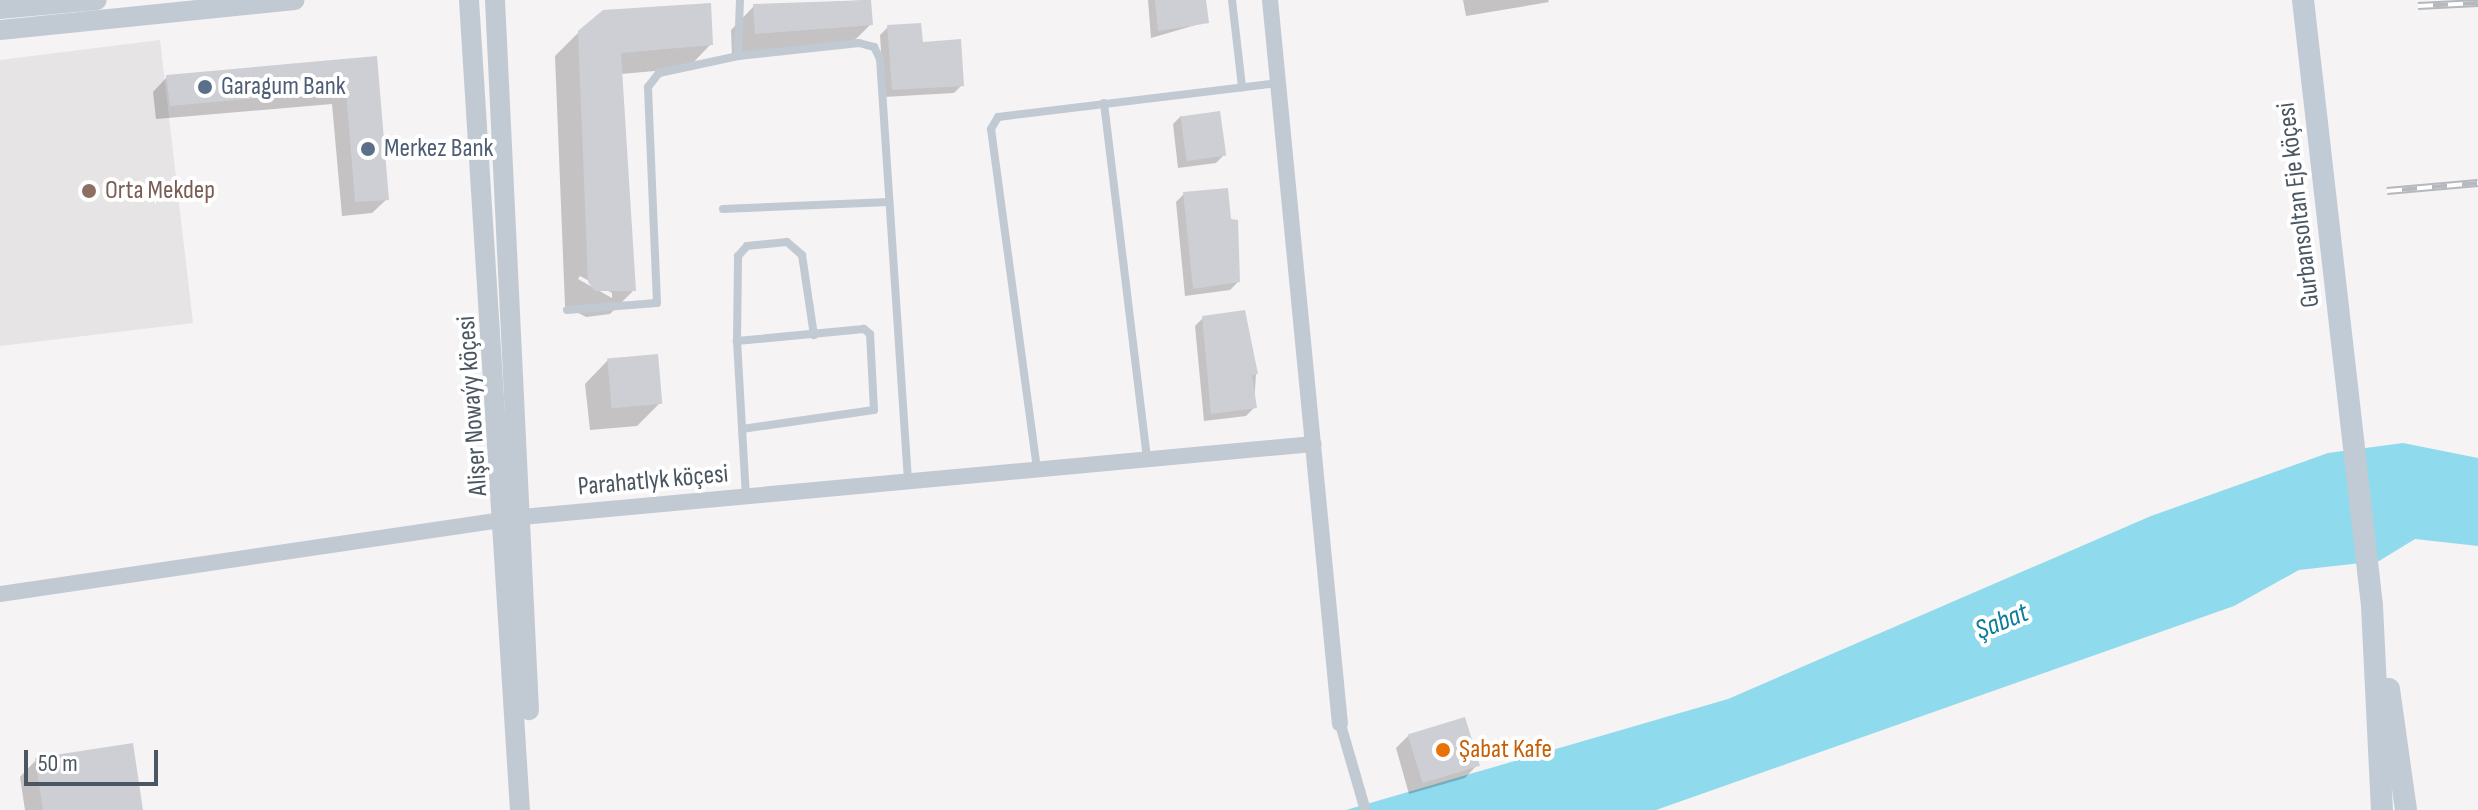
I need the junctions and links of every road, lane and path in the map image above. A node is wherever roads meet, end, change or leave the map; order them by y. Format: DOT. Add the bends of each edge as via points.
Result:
graph roads {
  1 [pos="97,0"];
  2 [pos="294,0"];
  3 [pos="469,0"];
  4 [pos="495,0"];
  5 [pos="740,0"];
  6 [pos="1232,0"];
  7 [pos="1270,0"];
  8 [pos="2303,0"];
  9 [pos="0,9"];
  10 [pos="0,30"];
  11 [pos="738,56"];
  12 [pos="1278,83"];
  13 [pos="1242,87"];
  14 [pos="1104,103"];
  15 [pos="889,202"];
  16 [pos="723,209"];
  17 [pos="567,310"];
  18 [pos="814,335"];
  19 [pos="737,341"];
  20 [pos="742,429"];
  21 [pos="1314,444"];
  22 [pos="1147,459"];
  23 [pos="1037,469"];
  24 [pos="908,481"];
  25 [pos="746,496"];
  26 [pos="514,518"];
  27 [pos="0,594"];
  28 [pos="2372,606"];
  29 [pos="1340,724"];
  30 [pos="520,810"];
  31 [pos="533,810"];
  32 [pos="1365,810"];
  33 [pos="2382,810"];
  34 [pos="2406,810"];
  1 -- 9 [label="street"];
  2 -- 10 [label="street"];
  3 -- 26 [label="street, Alişer Nowaýy köçesi"];
  4 -- 26 [label="street, Alişer Nowaýy köçesi"];
  5 -- 11 [label="lane"];
  6 -- 13 [label="lane"];
  7 -- 12 [label="street"];
  8 -- 28 [label="main road, Gurbansoltan Eje köçesi"];
  11 -- 15 [label="lane" via="874,47"];
  11 -- 17 [label="lane" via="659,73 648,87 657,303"];
  12 -- 13 [label="lane"];
  12 -- 21 [label="street"];
  13 -- 14 [label="lane"];
  14 -- 22 [label="lane"];
  14 -- 23 [label="lane" via="998,117 991,129"];
  15 -- 16 [label="lane"];
  15 -- 24 [label="lane"];
  18 -- 19 [label="lane"];
  18 -- 19 [label="lane" via="802,255 787,242 747,246 738,256"];
  18 -- 20 [label="lane" via="864,329 870,334 874,410"];
  19 -- 20 [label="lane"];
  20 -- 25 [label="lane"];
  21 -- 22 [label="street, Parahatlyk köçesi"];
  21 -- 29 [label="street"];
  22 -- 23 [label="street, Parahatlyk köçesi"];
  23 -- 24 [label="street, Parahatlyk köçesi"];
  24 -- 25 [label="street, Parahatlyk köçesi"];
  25 -- 26 [label="street, Parahatlyk köçesi"];
  26 -- 27 [label="street, Parahatlyk köçesi"];
  26 -- 30 [label="street, Alişer Nowaýy köçesi"];
  26 -- 31 [label="street, Alişer Nowaýy köçesi"];
  28 -- 33 [label="main road"];
  28 -- 34 [label="main road"];
  29 -- 32 [label="street"];
}
